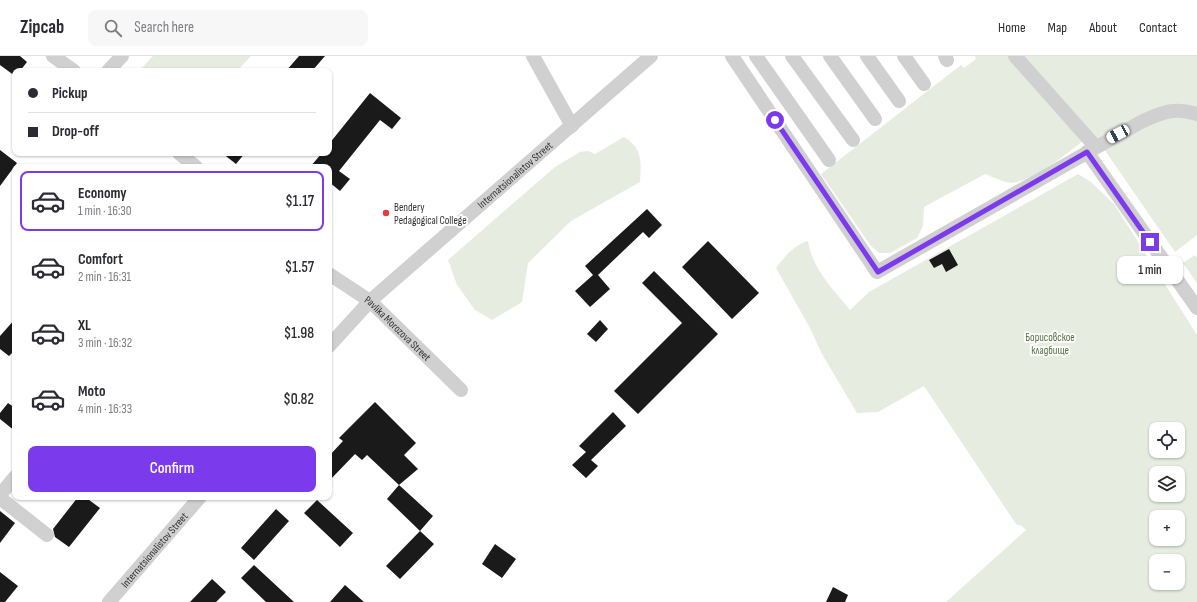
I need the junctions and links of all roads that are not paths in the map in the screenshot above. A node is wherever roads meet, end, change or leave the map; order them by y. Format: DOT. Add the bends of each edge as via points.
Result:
graph roads {
  1 [pos="53,56"];
  2 [pos="122,56"];
  3 [pos="533,56"];
  4 [pos="651,56"];
  5 [pos="732,56"];
  6 [pos="756,56"];
  7 [pos="792,56"];
  8 [pos="830,56"];
  9 [pos="867,56"];
  10 [pos="904,56"];
  11 [pos="1015,56"];
  12 [pos="70,68"];
  13 [pos="111,68"];
  14 [pos="924,84"];
  15 [pos="899,101"];
  16 [pos="1197,114"];
  17 [pos="875,119"];
  18 [pos="572,126"];
  19 [pos="853,140"];
  20 [pos="1091,149"];
  21 [pos="183,156"];
  22 [pos="829,160"];
  23 [pos="192,164"];
  24 [pos="332,276"];
  25 [pos="370,300"];
  26 [pos="1197,308"];
  27 [pos="332,343"];
  28 [pos="461,390"];
  29 [pos="12,481"];
  30 [pos="0,497"];
  31 [pos="197,500"];
  32 [pos="47,535"];
  33 [pos="109,602"];
  1 -- 12 [label="street"];
  2 -- 13 [label="street"];
  3 -- 18 [label="street"];
  4 -- 18 [label="street, Internatsionalistov Street"];
  5 -- 20 [label="street" via="878,272"];
  6 -- 22 [label="street"];
  7 -- 19 [label="street"];
  8 -- 17 [label="street"];
  9 -- 15 [label="street"];
  10 -- 14 [label="street"];
  11 -- 20 [label="street"];
  16 -- 20 [label="street" via="1178,110 1158,114"];
  18 -- 25 [label="street, Internatsionalistov Street"];
  20 -- 26 [label="street"];
  21 -- 23 [label="street"];
  24 -- 25 [label="street, Pavlika Morozova Street"];
  25 -- 27 [label="street, Internatsionalistov Street"];
  25 -- 28 [label="street, Pavlika Morozova Street"];
  29 -- 30 [label="street"];
  30 -- 32 [label="street"];
  31 -- 33 [label="street, Internatsionalistov Street"];
}
